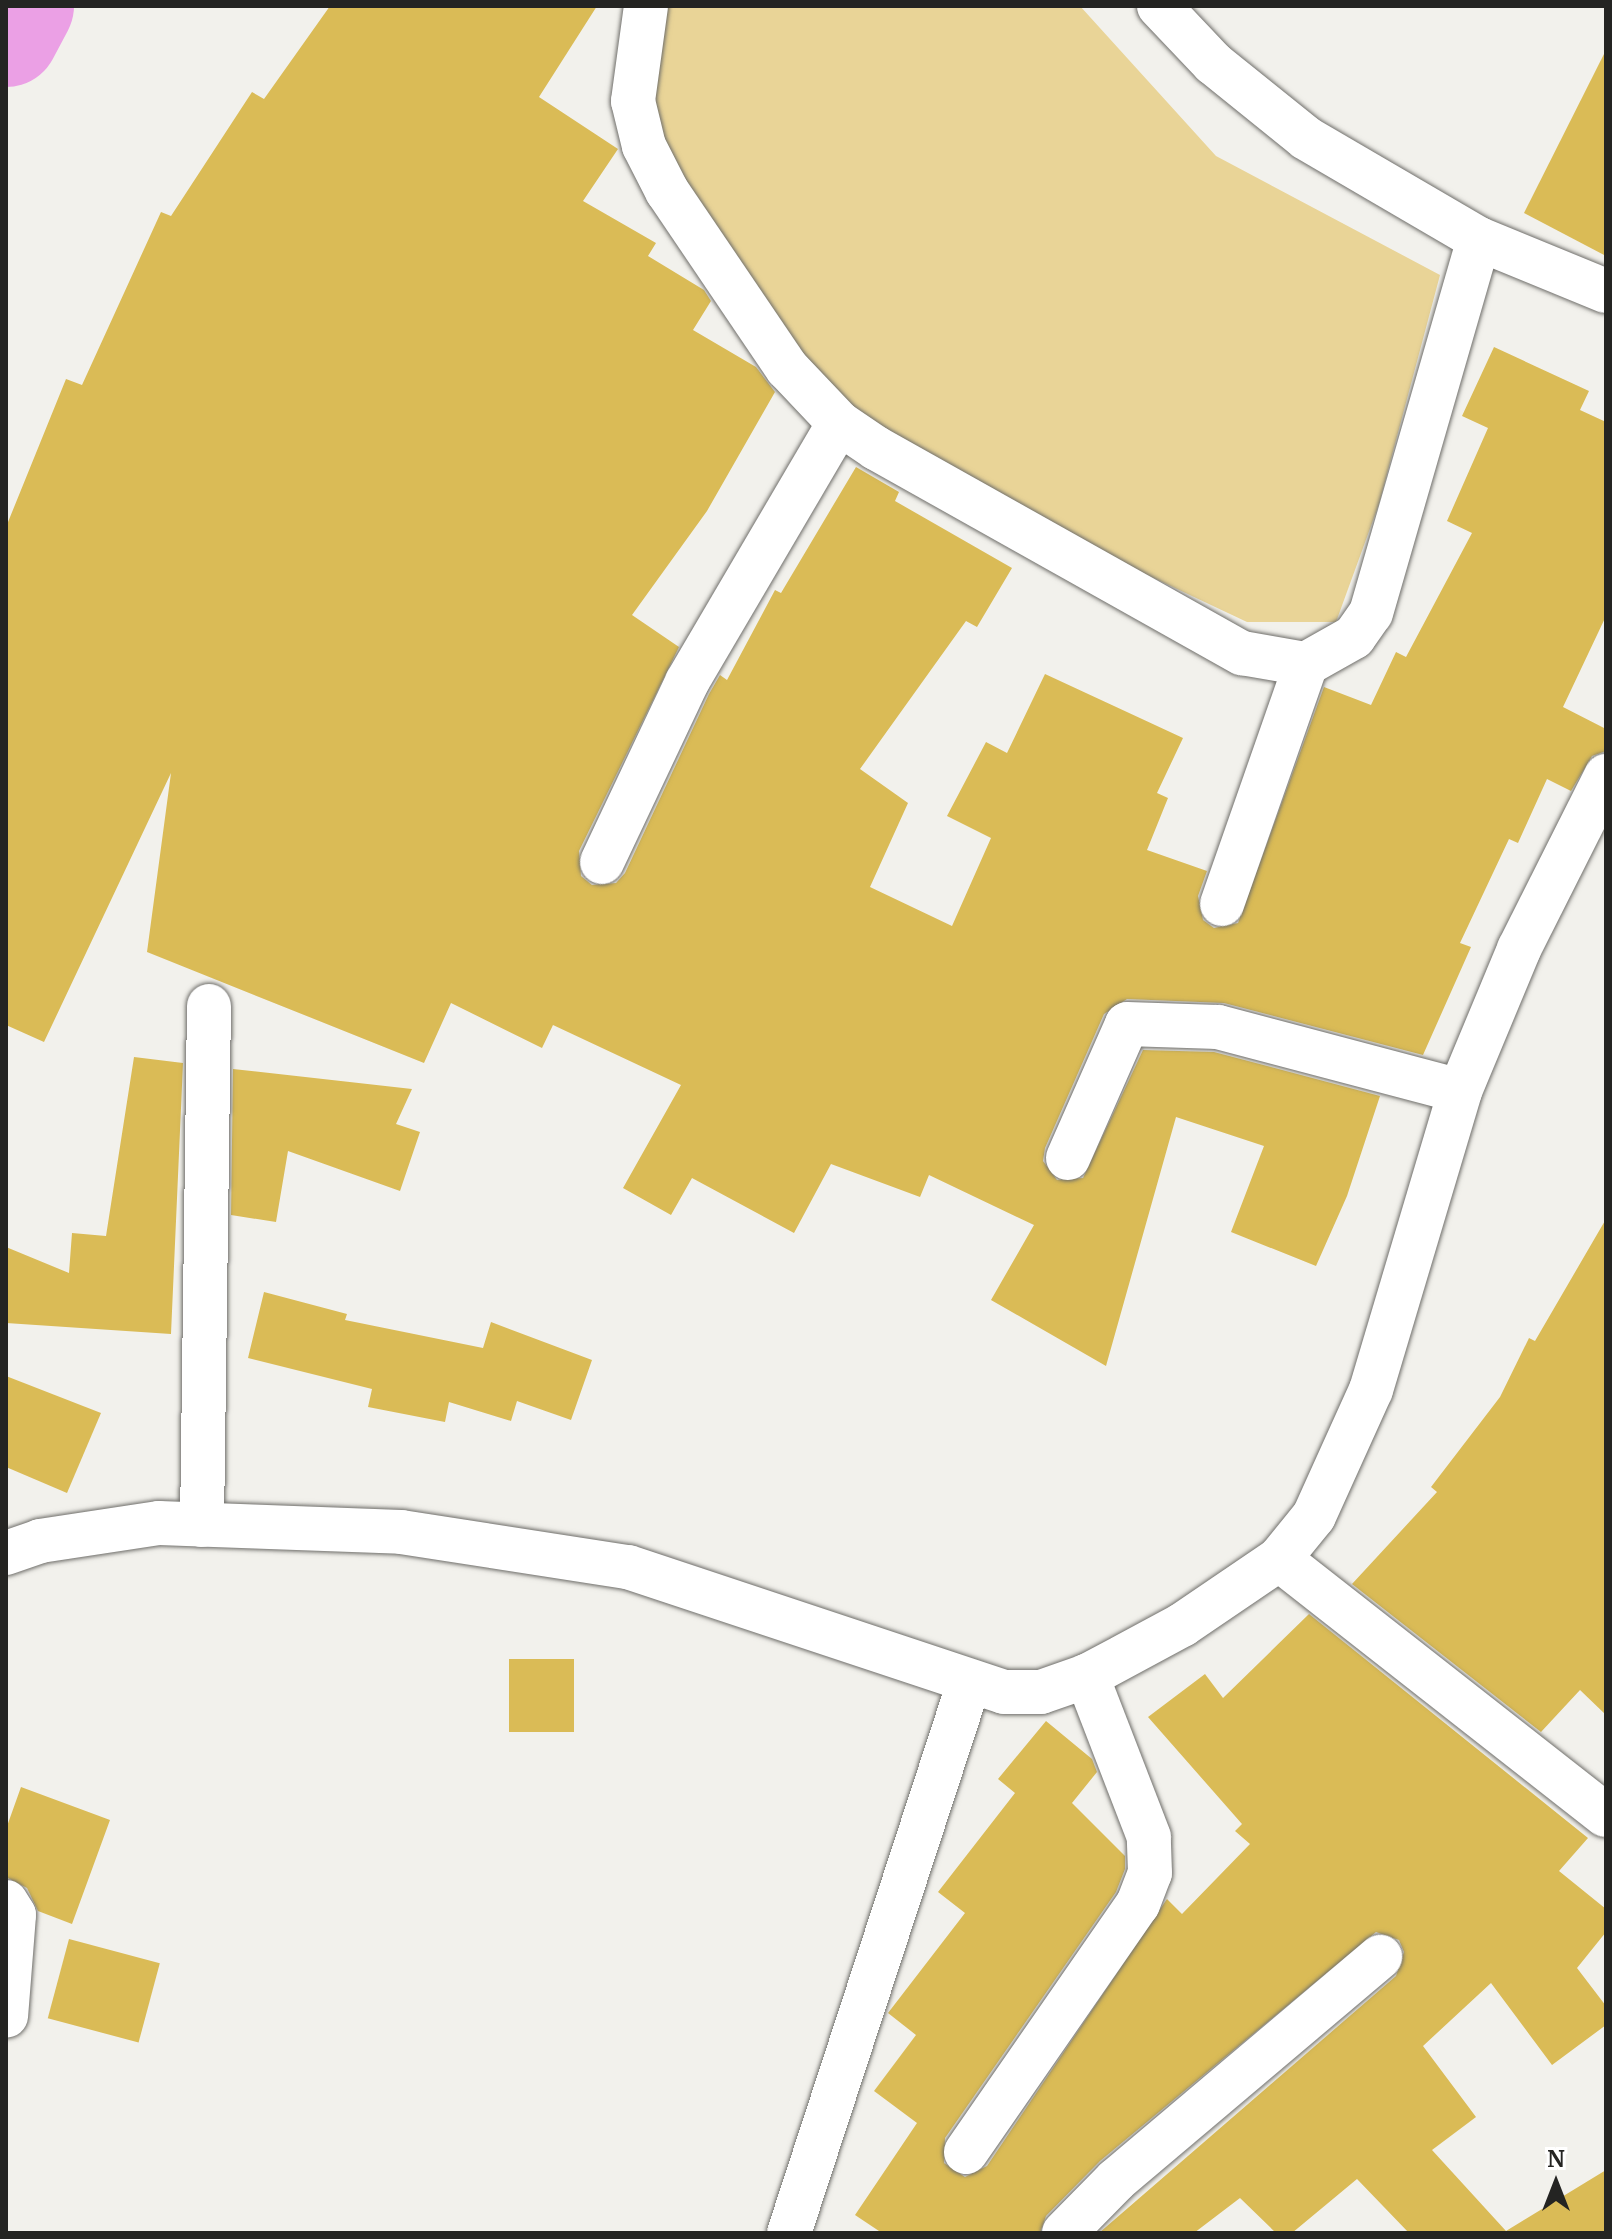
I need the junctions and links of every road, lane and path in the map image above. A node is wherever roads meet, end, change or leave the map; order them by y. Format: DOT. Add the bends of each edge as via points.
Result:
graph roads {
  1 [pos="646,6"];
  2 [pos="1159,6"];
  3 [pos="1479,239"];
  4 [pos="1606,291"];
  5 [pos="839,423"];
  6 [pos="1306,664"];
  7 [pos="1606,776"];
  8 [pos="602,862"];
  9 [pos="1222,904"];
  10 [pos="209,1006"];
  11 [pos="1460,1091"];
  12 [pos="1068,1158"];
  13 [pos="202,1525"];
  14 [pos="6,1553"];
  15 [pos="1279,1559"];
  16 [pos="1087,1676"];
  17 [pos="969,1683"];
  18 [pos="1606,1815"];
  19 [pos="6,1902"];
  20 [pos="1380,1957"];
  21 [pos="6,2016"];
  22 [pos="966,2152"];
  23 [pos="789,2233"];
  24 [pos="1064,2233"];
  1 -- 5 [label="street" via="633,101 644,146 787,368"];
  2 -- 3 [label="street" via="1213,63 1306,138"];
  3 -- 4 [label="street"];
  3 -- 6 [label="street" via="1371,613 1354,637"];
  5 -- 6 [label="street" via="1242,653"];
  5 -- 8 [label="street" via="687,682"];
  6 -- 9 [label="street"];
  7 -- 11 [label="street" via="1519,949"];
  10 -- 13 [label="street"];
  11 -- 12 [label="street" via="1218,1027 1127,1024"];
  11 -- 15 [label="street" via="1371,1390 1314,1516"];
  13 -- 14 [label="street" via="111,1529"];
  13 -- 17 [label="street" via="401,1532 628,1567"];
  15 -- 16 [label="street" via="1182,1625"];
  15 -- 18 [label="street"];
  16 -- 17 [label="street" via="1026,1694"];
  16 -- 22 [label="street" via="1149,1837 1150,1873 1138,1904"];
  17 -- 23 [label="street"];
  19 -- 21 [label="street" via="14,1915"];
  20 -- 24 [label="street" via="1116,2180"];
}
